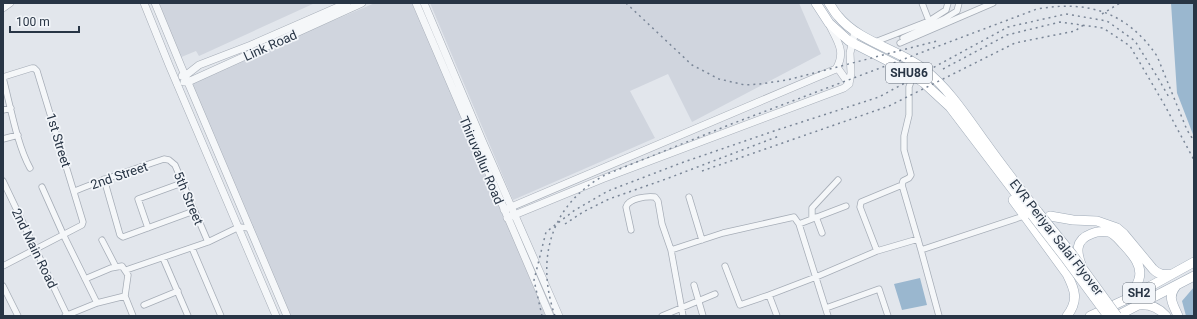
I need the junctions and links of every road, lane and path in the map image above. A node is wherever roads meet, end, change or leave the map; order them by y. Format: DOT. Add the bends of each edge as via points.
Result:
graph roads {
  1 [pos="10,3"];
  2 [pos="144,3"];
  3 [pos="155,3"];
  4 [pos="347,3"];
  5 [pos="362,3"];
  6 [pos="416,3"];
  7 [pos="424,3"];
  8 [pos="816,3"];
  9 [pos="829,3"];
  10 [pos="922,3"];
  11 [pos="948,3"];
  12 [pos="959,3"];
  13 [pos="993,3"];
  14 [pos="3,8"];
  15 [pos="929,21"];
  16 [pos="828,22"];
  17 [pos="856,31"];
  18 [pos="875,42"];
  19 [pos="852,43"];
  20 [pos="865,49"];
  21 [pos="850,54"];
  22 [pos="837,68"];
  23 [pos="913,76"];
  24 [pos="3,77"];
  25 [pos="176,78"];
  26 [pos="187,79"];
  27 [pos="849,84"];
  28 [pos="11,108"];
  29 [pos="3,110"];
  30 [pos="18,136"];
  31 [pos="3,140"];
  32 [pos="164,159"];
  33 [pos="996,163"];
  34 [pos="30,168"];
  35 [pos="104,179"];
  36 [pos="838,180"];
  37 [pos="3,181"];
  38 [pos="182,183"];
  39 [pos="902,185"];
  40 [pos="42,187"];
  41 [pos="75,191"];
  42 [pos="689,197"];
  43 [pos="846,206"];
  44 [pos="511,207"];
  45 [pos="504,210"];
  46 [pos="194,211"];
  47 [pos="515,214"];
  48 [pos="1024,216"];
  49 [pos="1050,216"];
  50 [pos="507,218"];
  51 [pos="814,218"];
  52 [pos="799,224"];
  53 [pos="239,227"];
  54 [pos="148,228"];
  55 [pos="250,228"];
  56 [pos="631,230"];
  57 [pos="822,232"];
  58 [pos="63,234"];
  59 [pos="102,240"];
  60 [pos="702,240"];
  61 [pos="918,240"];
  62 [pos="208,242"];
  63 [pos="192,248"];
  64 [pos="36,249"];
  65 [pos="671,250"];
  66 [pos="877,250"];
  67 [pos="921,250"];
  68 [pos="1049,250"];
  69 [pos="163,258"];
  70 [pos="1194,262"];
  71 [pos="3,266"];
  72 [pos="725,266"];
  73 [pos="116,267"];
  74 [pos="126,270"];
  75 [pos="1083,270"];
  76 [pos="1172,274"];
  77 [pos="816,277"];
  78 [pos="1192,278"];
  79 [pos="85,279"];
  80 [pos="3,286"];
  81 [pos="694,286"];
  82 [pos="1176,286"];
  83 [pos="178,291"];
  84 [pos="715,294"];
  85 [pos="769,295"];
  86 [pos="126,296"];
  87 [pos="1129,298"];
  88 [pos="698,301"];
  89 [pos="97,303"];
  90 [pos="144,305"];
  91 [pos="1136,306"];
  92 [pos="826,308"];
  93 [pos="681,309"];
  94 [pos="1092,315"];
  95 [pos="18,316"];
  96 [pos="66,316"];
  97 [pos="133,316"];
  98 [pos="188,316"];
  99 [pos="221,316"];
  100 [pos="276,316"];
  101 [pos="287,316"];
  102 [pos="550,316"];
  103 [pos="559,316"];
  104 [pos="662,316"];
  105 [pos="683,316"];
  106 [pos="702,316"];
  107 [pos="777,316"];
  108 [pos="828,316"];
  109 [pos="888,316"];
  110 [pos="938,316"];
  111 [pos="1067,316"];
  112 [pos="1108,316"];
  113 [pos="1117,316"];
  114 [pos="1166,316"];
  115 [pos="1178,316"];
  1 -- 14 [label="street"];
  2 -- 25 [label="street"];
  3 -- 26 [label="street"];
  4 -- 26 [label="street" via="199,65"];
  5 -- 26 [label="street, Link Road"];
  6 -- 45 [label="street, Thiruvallur Road"];
  7 -- 44 [label="street"];
  8 -- 16 [label="main road, SHU86"];
  9 -- 17 [label="main road, SHU86" via="838,16"];
  10 -- 15 [label="street"];
  11 -- 15 [label="street" via="946,10"];
  12 -- 13 [label="street" via="957,11 898,42"];
  15 -- 18 [label="street"];
  16 -- 19 [label="main road, SHU86"];
  16 -- 22 [label="street" via="840,45 841,56"];
  17 -- 18 [label="main road, SHU86"];
  17 -- 19 [label="street"];
  18 -- 33 [label="main road, SHU86" via="898,53 935,79 966,115"];
  19 -- 20 [label="main road, SHU86"];
  19 -- 21 [label="street"];
  20 -- 21 [label="street"];
  20 -- 23 [label="main road, SHU86"];
  21 -- 27 [label="street"];
  22 -- 27 [label="street"];
  22 -- 44 [label="street"];
  23 -- 33 [label="main road, SHU86" via="950,107"];
  23 -- 39 [label="street" via="909,87 909,115 904,136 904,150 911,175"];
  24 -- 28 [label="street"];
  24 -- 41 [label="street, 1st Street" via="32,68 38,71"];
  25 -- 26 [label="street"];
  25 -- 53 [label="street"];
  26 -- 55 [label="street"];
  27 -- 47 [label="street"];
  28 -- 29 [label="street"];
  28 -- 30 [label="street"];
  30 -- 31 [label="street"];
  30 -- 34 [label="street"];
  32 -- 35 [label="street, 2nd Street"];
  32 -- 38 [label="street, 5th Street" via="175,165"];
  33 -- 48 [label="main road" via="992,171"];
  33 -- 49 [label="main road" via="1002,159"];
  33 -- 75 [label="main road, EVR Periyar Salai Flyover / SHU86, bridge"];
  33 -- 112 [label="main road, EVR Periyar Salai Flyover / SHU86, bridge"];
  35 -- 41 [label="street, 2nd Street"];
  35 -- 54 [label="street" via="120,236 124,237"];
  36 -- 51 [label="street" via="812,208"];
  37 -- 64 [label="street, 2nd Main Road"];
  38 -- 46 [label="street, 5th Street"];
  38 -- 54 [label="street" via="138,199"];
  39 -- 61 [label="street"];
  39 -- 66 [label="street" via="861,202 860,207"];
  40 -- 58 [label="street"];
  41 -- 58 [label="street, 1st Street" via="83,224"];
  42 -- 60 [label="street"];
  43 -- 51 [label="street"];
  44 -- 45 [label="street"];
  44 -- 47 [label="street"];
  45 -- 50 [label="street, Thiruvallur Road"];
  46 -- 54 [label="street"];
  46 -- 62 [label="street, 5th Street"];
  47 -- 50 [label="street"];
  47 -- 103 [label="street"];
  48 -- 67 [label="street"];
  48 -- 68 [label="main road"];
  49 -- 68 [label="main road" via="1059,236 1057,243"];
  49 -- 76 [label="main road" via="1097,221 1117,228 1157,273"];
  50 -- 102 [label="street, Thiruvallur Road"];
  51 -- 52 [label="street"];
  51 -- 57 [label="street"];
  52 -- 60 [label="street" via="794,217"];
  52 -- 77 [label="street"];
  53 -- 55 [label="street"];
  53 -- 62 [label="street"];
  53 -- 100 [label="street"];
  55 -- 101 [label="street"];
  56 -- 65 [label="street" via="627,204 641,198 655,197"];
  58 -- 64 [label="street"];
  58 -- 79 [label="street"];
  59 -- 73 [label="street"];
  60 -- 65 [label="street"];
  61 -- 66 [label="street"];
  61 -- 67 [label="street"];
  62 -- 63 [label="street"];
  63 -- 69 [label="street"];
  63 -- 99 [label="street"];
  64 -- 71 [label="street"];
  64 -- 96 [label="street, 2nd Main Road"];
  65 -- 93 [label="street"];
  66 -- 77 [label="street"];
  67 -- 110 [label="street"];
  68 -- 111 [label="main road" via="1067,274 1073,287 1075,296 1072,309"];
  69 -- 74 [label="street"];
  69 -- 83 [label="street"];
  70 -- 76 [label="main road, SH2"];
  72 -- 85 [label="street" via="740,305"];
  73 -- 74 [label="street" via="122,266"];
  73 -- 79 [label="street"];
  74 -- 86 [label="street"];
  75 -- 87 [label="main road, bridge" via="1078,252 1081,240 1094,232 1110,232 1115,235 1134,256 1140,271 1136,287"];
  75 -- 113 [label="main road, EVR Periyar Salai Flyover / SHU86, bridge"];
  76 -- 87 [label="main road, SH2"];
  77 -- 85 [label="street"];
  77 -- 92 [label="street"];
  78 -- 82 [label="main road, SH2"];
  79 -- 89 [label="street"];
  80 -- 95 [label="street"];
  81 -- 88 [label="street"];
  82 -- 91 [label="main road, SH2"];
  82 -- 115 [label="main road" via="1171,291 1170,298"];
  83 -- 90 [label="street"];
  83 -- 98 [label="street"];
  84 -- 88 [label="street"];
  85 -- 107 [label="street"];
  86 -- 89 [label="street"];
  86 -- 97 [label="street"];
  87 -- 94 [label="main road, SH2"];
  88 -- 93 [label="street"];
  88 -- 106 [label="street"];
  89 -- 96 [label="street"];
  91 -- 113 [label="main road, SH2"];
  91 -- 114 [label="main road" via="1152,306"];
  92 -- 108 [label="street"];
  92 -- 109 [label="street" via="878,289"];
  93 -- 104 [label="street"];
  93 -- 105 [label="street"];
}
